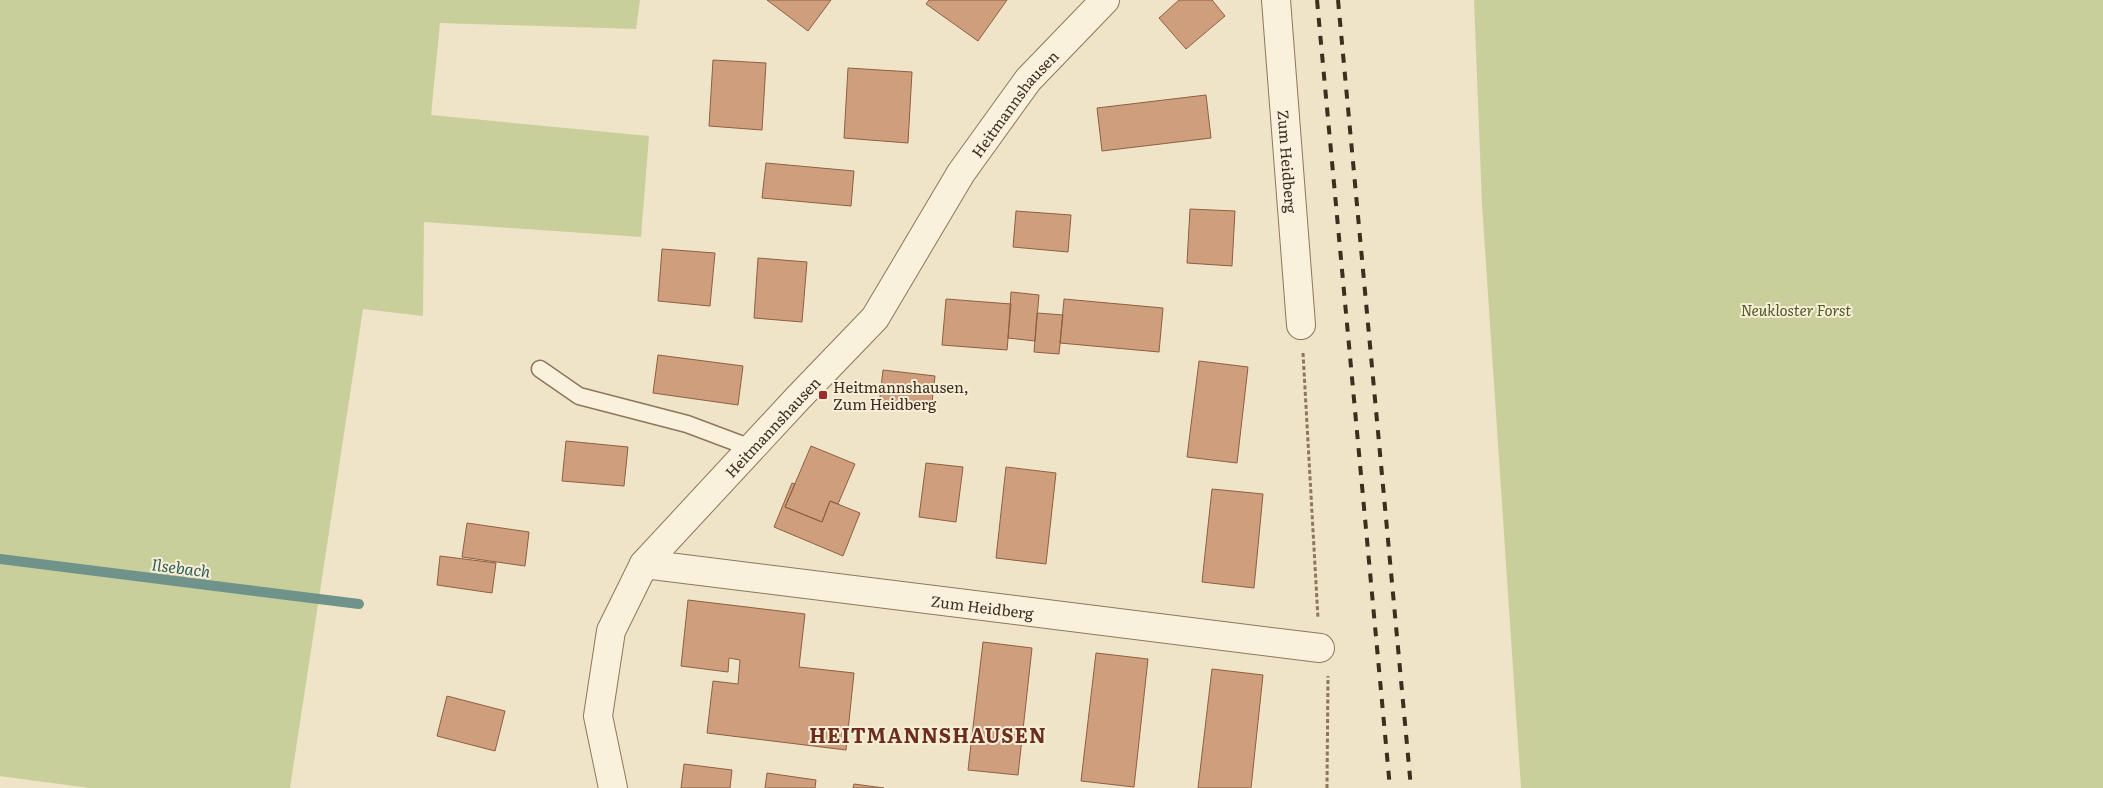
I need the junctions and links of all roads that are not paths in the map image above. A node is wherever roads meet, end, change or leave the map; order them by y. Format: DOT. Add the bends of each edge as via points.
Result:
graph roads {
  1 [pos="1105,0"];
  2 [pos="1276,0"];
  3 [pos="1301,325"];
  4 [pos="540,369"];
  5 [pos="751,448"];
  6 [pos="644,564"];
  7 [pos="1320,648"];
  8 [pos="613,788"];
  1 -- 5 [label="street, Heitmannshausen" via="1028,80 961,173 875,318"];
  2 -- 3 [label="street, Zum Heidberg"];
  4 -- 5 [label="lane" via="580,396 687,424"];
  5 -- 6 [label="street, Heitmannshausen"];
  6 -- 7 [label="street, Zum Heidberg"];
  6 -- 8 [label="street, Heitmannshausen" via="611,631 598,716"];
}
